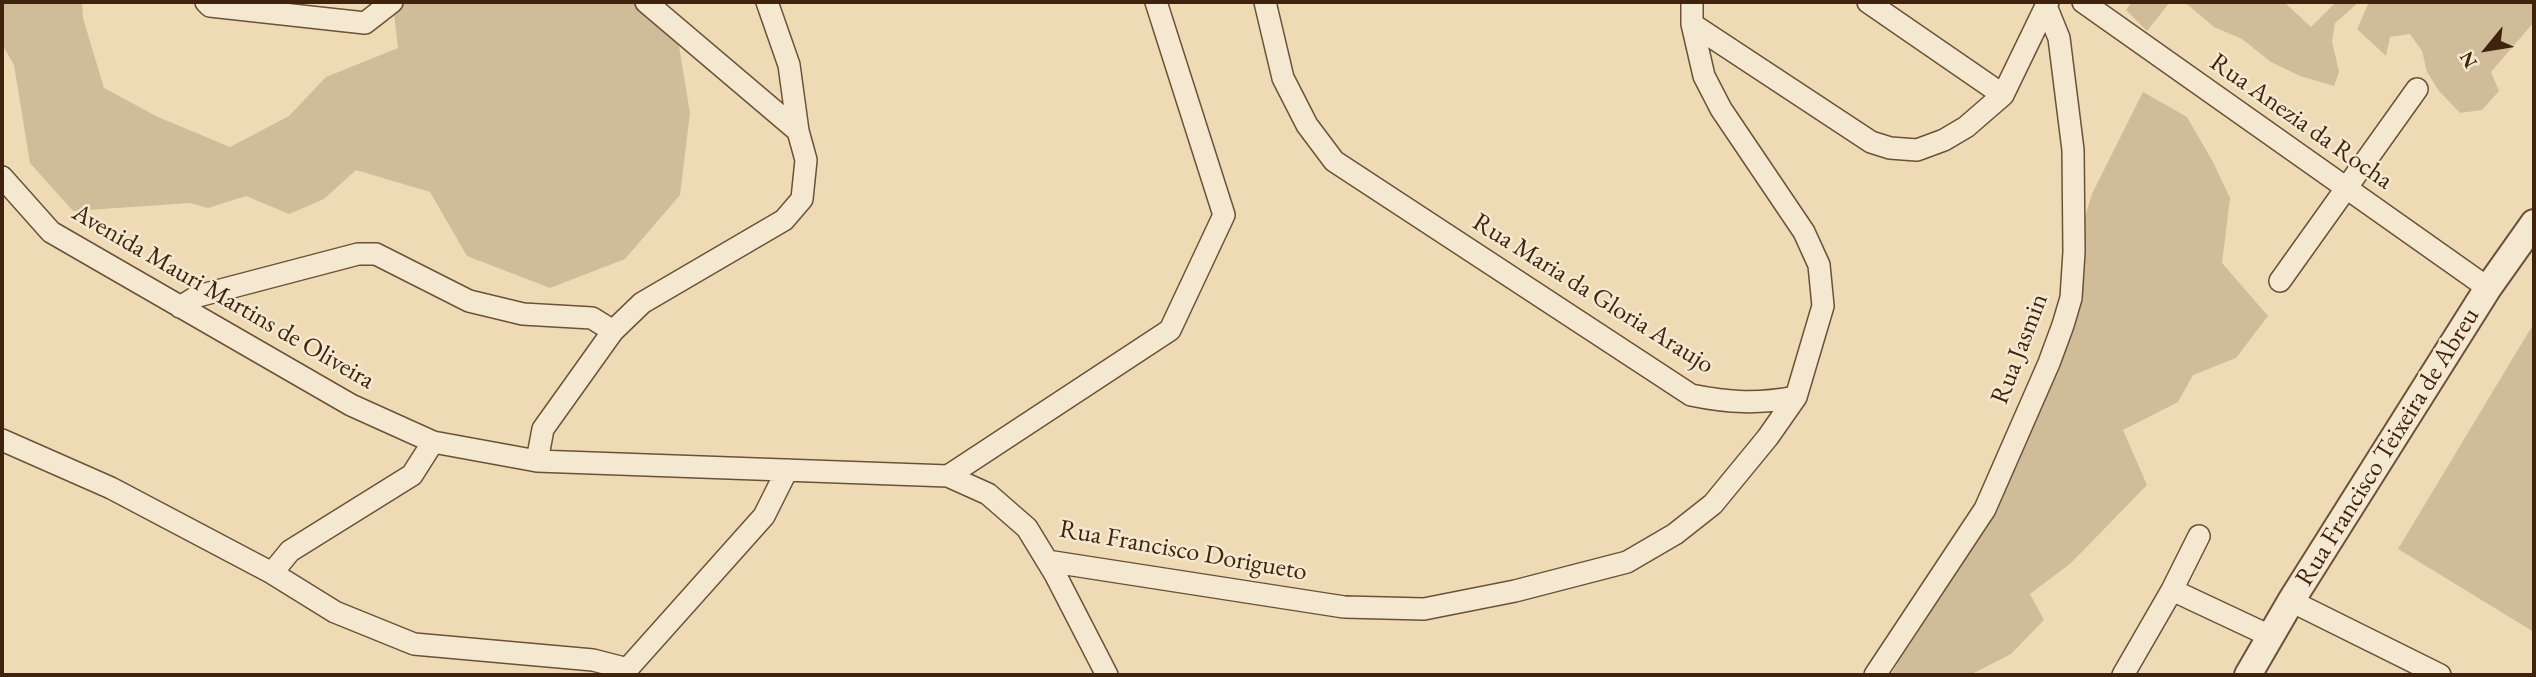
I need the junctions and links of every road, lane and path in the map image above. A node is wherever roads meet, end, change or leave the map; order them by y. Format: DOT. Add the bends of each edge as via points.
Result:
graph roads {
  1 [pos="206,2"];
  2 [pos="392,2"];
  3 [pos="646,2"];
  4 [pos="767,2"];
  5 [pos="1156,2"];
  6 [pos="1265,2"];
  7 [pos="1692,2"];
  8 [pos="1868,2"];
  9 [pos="2083,2"];
  10 [pos="2047,4"];
  11 [pos="1692,24"];
  12 [pos="2417,89"];
  13 [pos="2003,95"];
  14 [pos="797,131"];
  15 [pos="2,177"];
  16 [pos="2346,187"];
  17 [pos="2534,223"];
  18 [pos="2280,281"];
  19 [pos="2488,288"];
  20 [pos="180,307"];
  21 [pos="613,331"];
  22 [pos="1796,397"];
  23 [pos="2,440"];
  24 [pos="433,442"];
  25 [pos="537,461"];
  26 [pos="787,470"];
  27 [pos="948,476"];
  28 [pos="2199,536"];
  29 [pos="1047,561"];
  30 [pos="272,573"];
  31 [pos="2172,590"];
  32 [pos="2291,601"];
  33 [pos="2270,636"];
  34 [pos="625,672"];
  35 [pos="1107,675"];
  36 [pos="1875,675"];
  37 [pos="2123,675"];
  38 [pos="2248,675"];
  39 [pos="2440,675"];
  1 -- 2 [label="street" via="365,23"];
  3 -- 14 [label="street"];
  4 -- 14 [label="street" via="789,65"];
  5 -- 27 [label="street" via="1224,215 1170,330"];
  6 -- 22 [label="street, Rua Maria da Gloria Araujo" via="1283,78 1307,125 1335,161 1691,395 1727,403"];
  7 -- 11 [label="street"];
  8 -- 13 [label="street"];
  9 -- 16 [label="street, Rua Anezia da Rocha"];
  10 -- 13 [label="street"];
  10 -- 36 [label="street, Rua Jasmin" via="2059,38 2073,150 2071,298 2049,363 1985,509"];
  11 -- 13 [label="street" via="1871,142 1889,148 1917,150 1944,140"];
  11 -- 22 [label="street" via="1704,76 1721,109 1804,232 1819,265 1823,306"];
  12 -- 16 [label="street"];
  14 -- 21 [label="street" via="806,160 802,199 784,220 642,303"];
  15 -- 20 [label="street, Avenida Mauri Martins de Oliveira" via="51,232"];
  16 -- 18 [label="street"];
  16 -- 19 [label="street, Rua Anezia da Rocha"];
  17 -- 19 [label="street, Rua Francisco Teixeira de Abreu"];
  19 -- 32 [label="street, Rua Francisco Teixeira de Abreu"];
  20 -- 21 [label="street" via="198,296 358,254 376,254 469,301 523,314 592,318"];
  20 -- 24 [label="street, Avenida Mauri Martins de Oliveira" via="351,405"];
  21 -- 25 [label="street" via="543,429"];
  22 -- 29 [label="street, Rua Francisco Dorigueto" via="1713,504 1675,534 1627,562 1515,591 1424,609 1344,607"];
  23 -- 30 [label="street" via="111,488"];
  24 -- 25 [label="street, Rua Francisco Dorigueto"];
  24 -- 30 [label="street" via="412,475 290,551"];
  25 -- 26 [label="street, Rua Francisco Dorigueto"];
  26 -- 27 [label="street, Rua Francisco Dorigueto"];
  26 -- 34 [label="street" via="764,516"];
  27 -- 29 [label="street, Rua Francisco Dorigueto" via="988,495 1027,528"];
  28 -- 31 [label="street"];
  29 -- 35 [label="street"];
  30 -- 34 [label="street" via="335,612 414,644 593,660"];
  31 -- 33 [label="street"];
  31 -- 37 [label="street"];
  32 -- 33 [label="street, Rua Francisco Teixeira de Abreu"];
  32 -- 39 [label="street"];
  33 -- 38 [label="street, Rua Francisco Teixeira de Abreu"];
}
